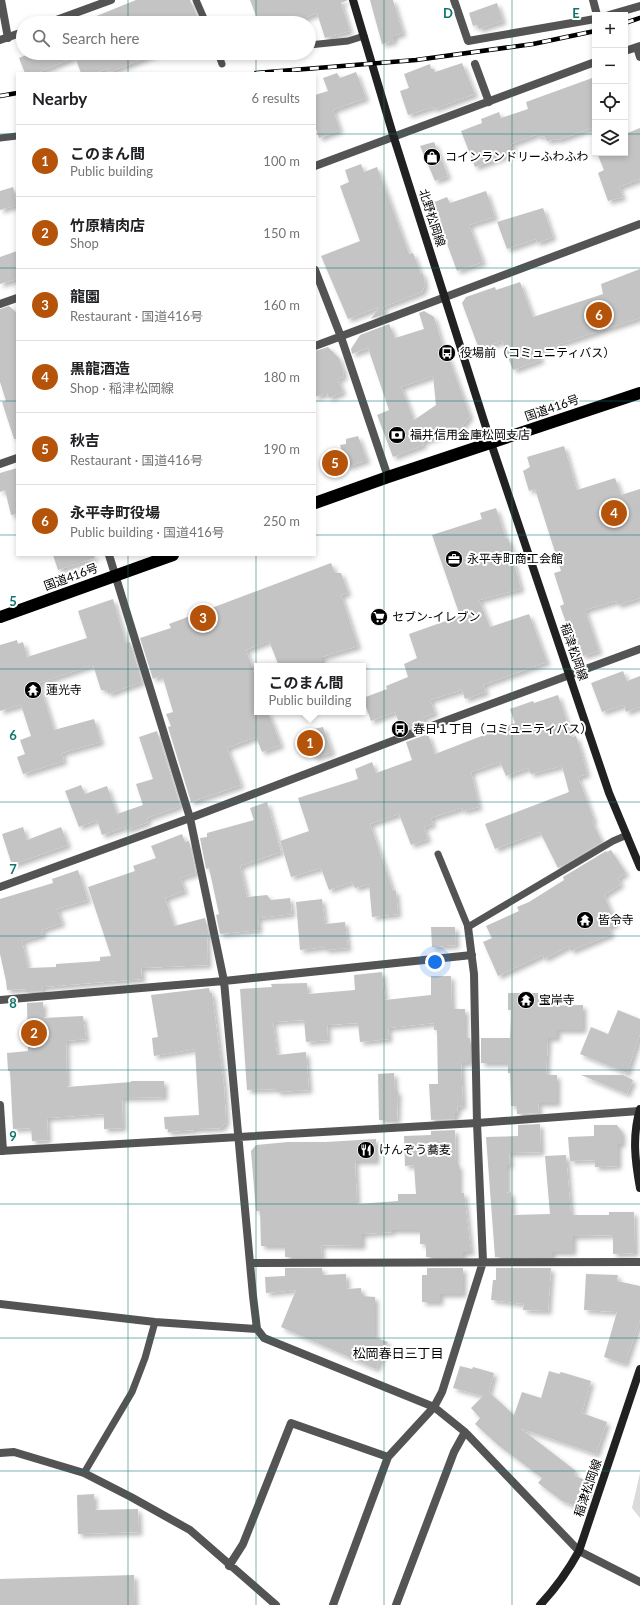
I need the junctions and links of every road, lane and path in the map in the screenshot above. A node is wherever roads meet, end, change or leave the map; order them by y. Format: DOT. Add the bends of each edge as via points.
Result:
graph roads {
  1 [pos="1,0"];
  2 [pos="111,0"];
  3 [pos="196,0"];
  4 [pos="353,0"];
  5 [pos="454,0"];
  6 [pos="593,0"];
  7 [pos="640,6"];
  8 [pos="596,12"];
  9 [pos="619,12"];
  10 [pos="67,16"];
  11 [pos="203,16"];
  12 [pos="592,20"];
  13 [pos="16,35"];
  14 [pos="364,36"];
  15 [pos="4,39"];
  16 [pos="316,44"];
  17 [pos="638,46"];
  18 [pos="628,50"];
  19 [pos="640,57"];
  20 [pos="220,60"];
  21 [pos="592,63"];
  22 [pos="222,64"];
  23 [pos="475,64"];
  24 [pos="489,102"];
  25 [pos="16,136"];
  26 [pos="0,138"];
  27 [pos="394,138"];
  28 [pos="316,166"];
  29 [pos="640,224"];
  30 [pos="316,273"];
  31 [pos="445,297"];
  32 [pos="16,298"];
  33 [pos="0,304"];
  34 [pos="341,337"];
  35 [pos="316,346"];
  36 [pos="640,393"];
  37 [pos="491,443"];
  38 [pos="16,458"];
  39 [pos="0,464"];
  40 [pos="388,477"];
  41 [pos="316,504"];
  42 [pos="109,556"];
  43 [pos="170,556"];
  44 [pos="116,576"];
  45 [pos="0,617"];
  46 [pos="640,649"];
  47 [pos="569,676"];
  48 [pos="190,818"];
  49 [pos="627,835"];
  50 [pos="438,854"];
  51 [pos="640,867"];
  52 [pos="0,887"];
  53 [pos="468,928"];
  54 [pos="472,955"];
  55 [pos="224,981"];
  56 [pos="0,1000"];
  57 [pos="0,1105"];
  58 [pos="640,1110"];
  59 [pos="477,1123"];
  60 [pos="238,1137"];
  61 [pos="2,1151"];
  62 [pos="640,1188"];
  63 [pos="483,1262"];
  64 [pos="640,1262"];
  65 [pos="250,1263"];
  66 [pos="0,1304"];
  67 [pos="155,1322"];
  68 [pos="257,1328"];
  69 [pos="640,1369"];
  70 [pos="434,1407"];
  71 [pos="465,1432"];
  72 [pos="0,1452"];
  73 [pos="388,1457"];
  74 [pos="84,1473"];
  75 [pos="579,1551"];
  76 [pos="229,1566"];
  77 [pos="640,1582"];
  78 [pos="276,1605"];
  79 [pos="333,1605"];
  80 [pos="396,1605"];
  81 [pos="540,1605"];
  1 -- 15 [label="street"];
  2 -- 10 [label="street"];
  3 -- 11 [label="lane"];
  4 -- 14 [label="main road, 北野松岡線"];
  5 -- 12 [label="street" via="468,41"];
  6 -- 8 [label="street"];
  7 -- 9 [label="street"];
  13 -- 15 [label="street"];
  14 -- 16 [label="lane" via="348,41"];
  14 -- 27 [label="main road, 北野松岡線"];
  17 -- 18 [label="street"];
  17 -- 19 [label="street"];
  20 -- 22 [label="lane"];
  21 -- 24 [label="street"];
  23 -- 24 [label="street"];
  24 -- 27 [label="street"];
  25 -- 26 [label="lane"];
  27 -- 28 [label="street"];
  27 -- 31 [label="main road, 北野松岡線"];
  29 -- 31 [label="street"];
  30 -- 34 [label="street"];
  31 -- 34 [label="street"];
  31 -- 37 [label="main road, 北野松岡線"];
  32 -- 33 [label="street"];
  34 -- 35 [label="street"];
  34 -- 40 [label="street"];
  36 -- 37 [label="highway, 国道416号"];
  37 -- 40 [label="highway, 国道416号"];
  37 -- 47 [label="main road, 稲津松岡線"];
  38 -- 39 [label="street"];
  40 -- 41 [label="highway, 国道416号"];
  42 -- 44 [label="street"];
  43 -- 44 [label="highway, 国道416号"];
  44 -- 45 [label="highway, 国道416号"];
  44 -- 48 [label="street"];
  46 -- 47 [label="street"];
  47 -- 48 [label="street"];
  47 -- 49 [label="main road, 稲津松岡線" via="609,793"];
  48 -- 52 [label="street"];
  48 -- 55 [label="street"];
  49 -- 51 [label="main road, 稲津松岡線"];
  49 -- 53 [label="lane"];
  50 -- 53 [label="lane"];
  53 -- 54 [label="street"];
  54 -- 55 [label="street"];
  54 -- 59 [label="street"];
  55 -- 56 [label="street"];
  55 -- 60 [label="street"];
  57 -- 61 [label="street"];
  58 -- 59 [label="street"];
  58 -- 62 [label="main road" via="634,1141"];
  59 -- 60 [label="street"];
  59 -- 63 [label="street"];
  60 -- 61 [label="street"];
  60 -- 65 [label="street"];
  63 -- 64 [label="street"];
  63 -- 65 [label="street"];
  63 -- 70 [label="street" via="442,1392"];
  65 -- 68 [label="street"];
  66 -- 67 [label="street"];
  67 -- 68 [label="street"];
  67 -- 74 [label="lane" via="132,1392"];
  68 -- 70 [label="street" via="264,1338"];
  69 -- 75 [label="main road, 稲津松岡線"];
  70 -- 71 [label="street"];
  70 -- 73 [label="street"];
  71 -- 75 [label="street"];
  71 -- 80 [label="street" via="454,1452"];
  72 -- 74 [label="street" via="14,1452"];
  73 -- 76 [label="street" via="291,1423 243,1544"];
  73 -- 79 [label="street"];
  74 -- 76 [label="street" via="190,1530"];
  75 -- 77 [label="street"];
  75 -- 81 [label="main road, 稲津松岡線" via="556,1588"];
  76 -- 78 [label="street"];
}
